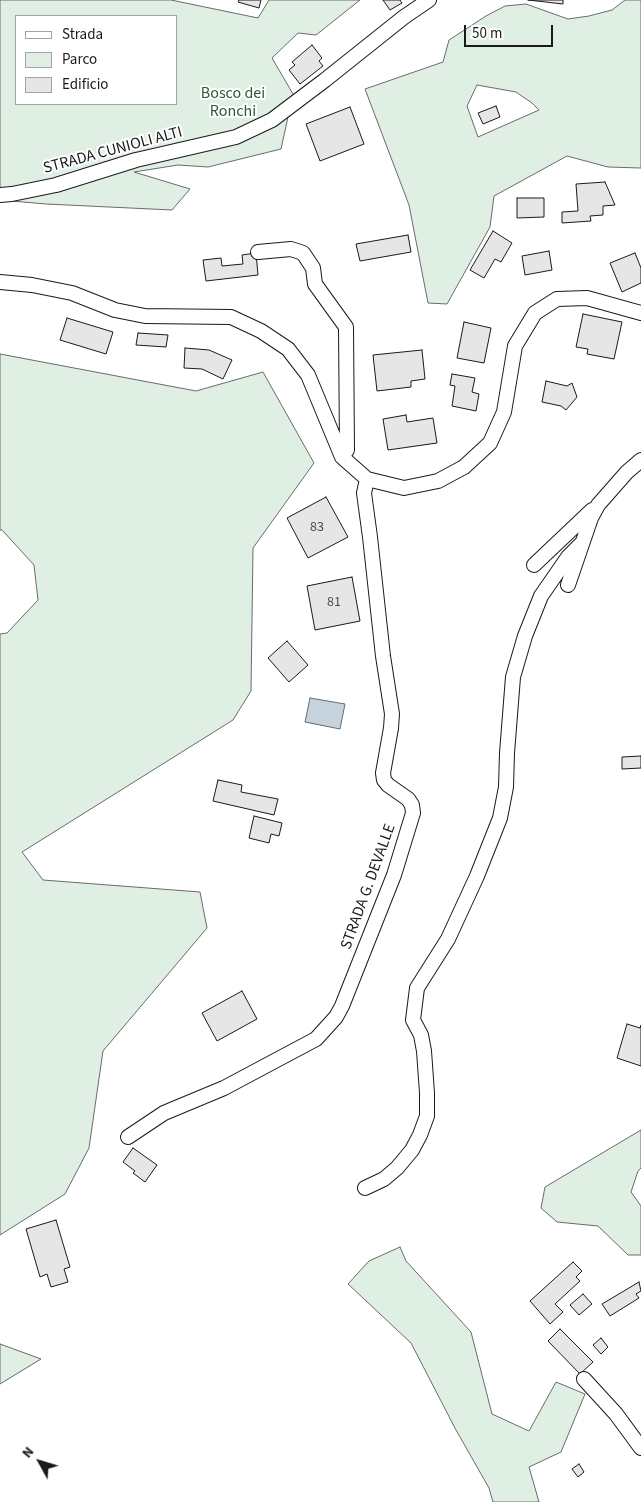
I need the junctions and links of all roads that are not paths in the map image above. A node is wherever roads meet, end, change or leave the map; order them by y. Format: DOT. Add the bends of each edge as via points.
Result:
graph roads {
  1 [pos="429,0"];
  2 [pos="0,195"];
  3 [pos="258,252"];
  4 [pos="0,282"];
  5 [pos="641,313"];
  6 [pos="342,458"];
  7 [pos="641,460"];
  8 [pos="367,479"];
  9 [pos="598,505"];
  10 [pos="582,543"];
  11 [pos="534,565"];
  12 [pos="568,585"];
  13 [pos="128,1137"];
  14 [pos="365,1188"];
  15 [pos="584,1378"];
  16 [pos="641,1448"];
  1 -- 2 [label="street, STRADA CUNIOLI ALTI" via="272,120 236,138 136,160 56,185"];
  3 -- 6 [label="street" via="291,249 303,253 313,268 315,284 346,326 346,450"];
  4 -- 6 [label="street" via="72,293 115,310 145,316 230,317 261,330 288,350 308,375"];
  5 -- 8 [label="street" via="587,298 557,299 536,313 515,346 504,412 490,443 464,467 438,481 404,488"];
  6 -- 8 [label="street"];
  7 -- 9 [label="street"];
  8 -- 13 [label="street, STRADA G. DEVALLE" via="364,494 392,714 383,773 388,785 408,799 413,813 394,876 342,1006 316,1039 224,1088 164,1114"];
  9 -- 10 [label="street"];
  9 -- 11 [label="street"];
  10 -- 12 [label="street"];
  10 -- 14 [label="street" via="540,596 525,636 513,677 506,787 500,818 448,939 416,988 413,1020 421,1035 427,1116 412,1150 397,1168 384,1180"];
  15 -- 16 [label="street"];
}
